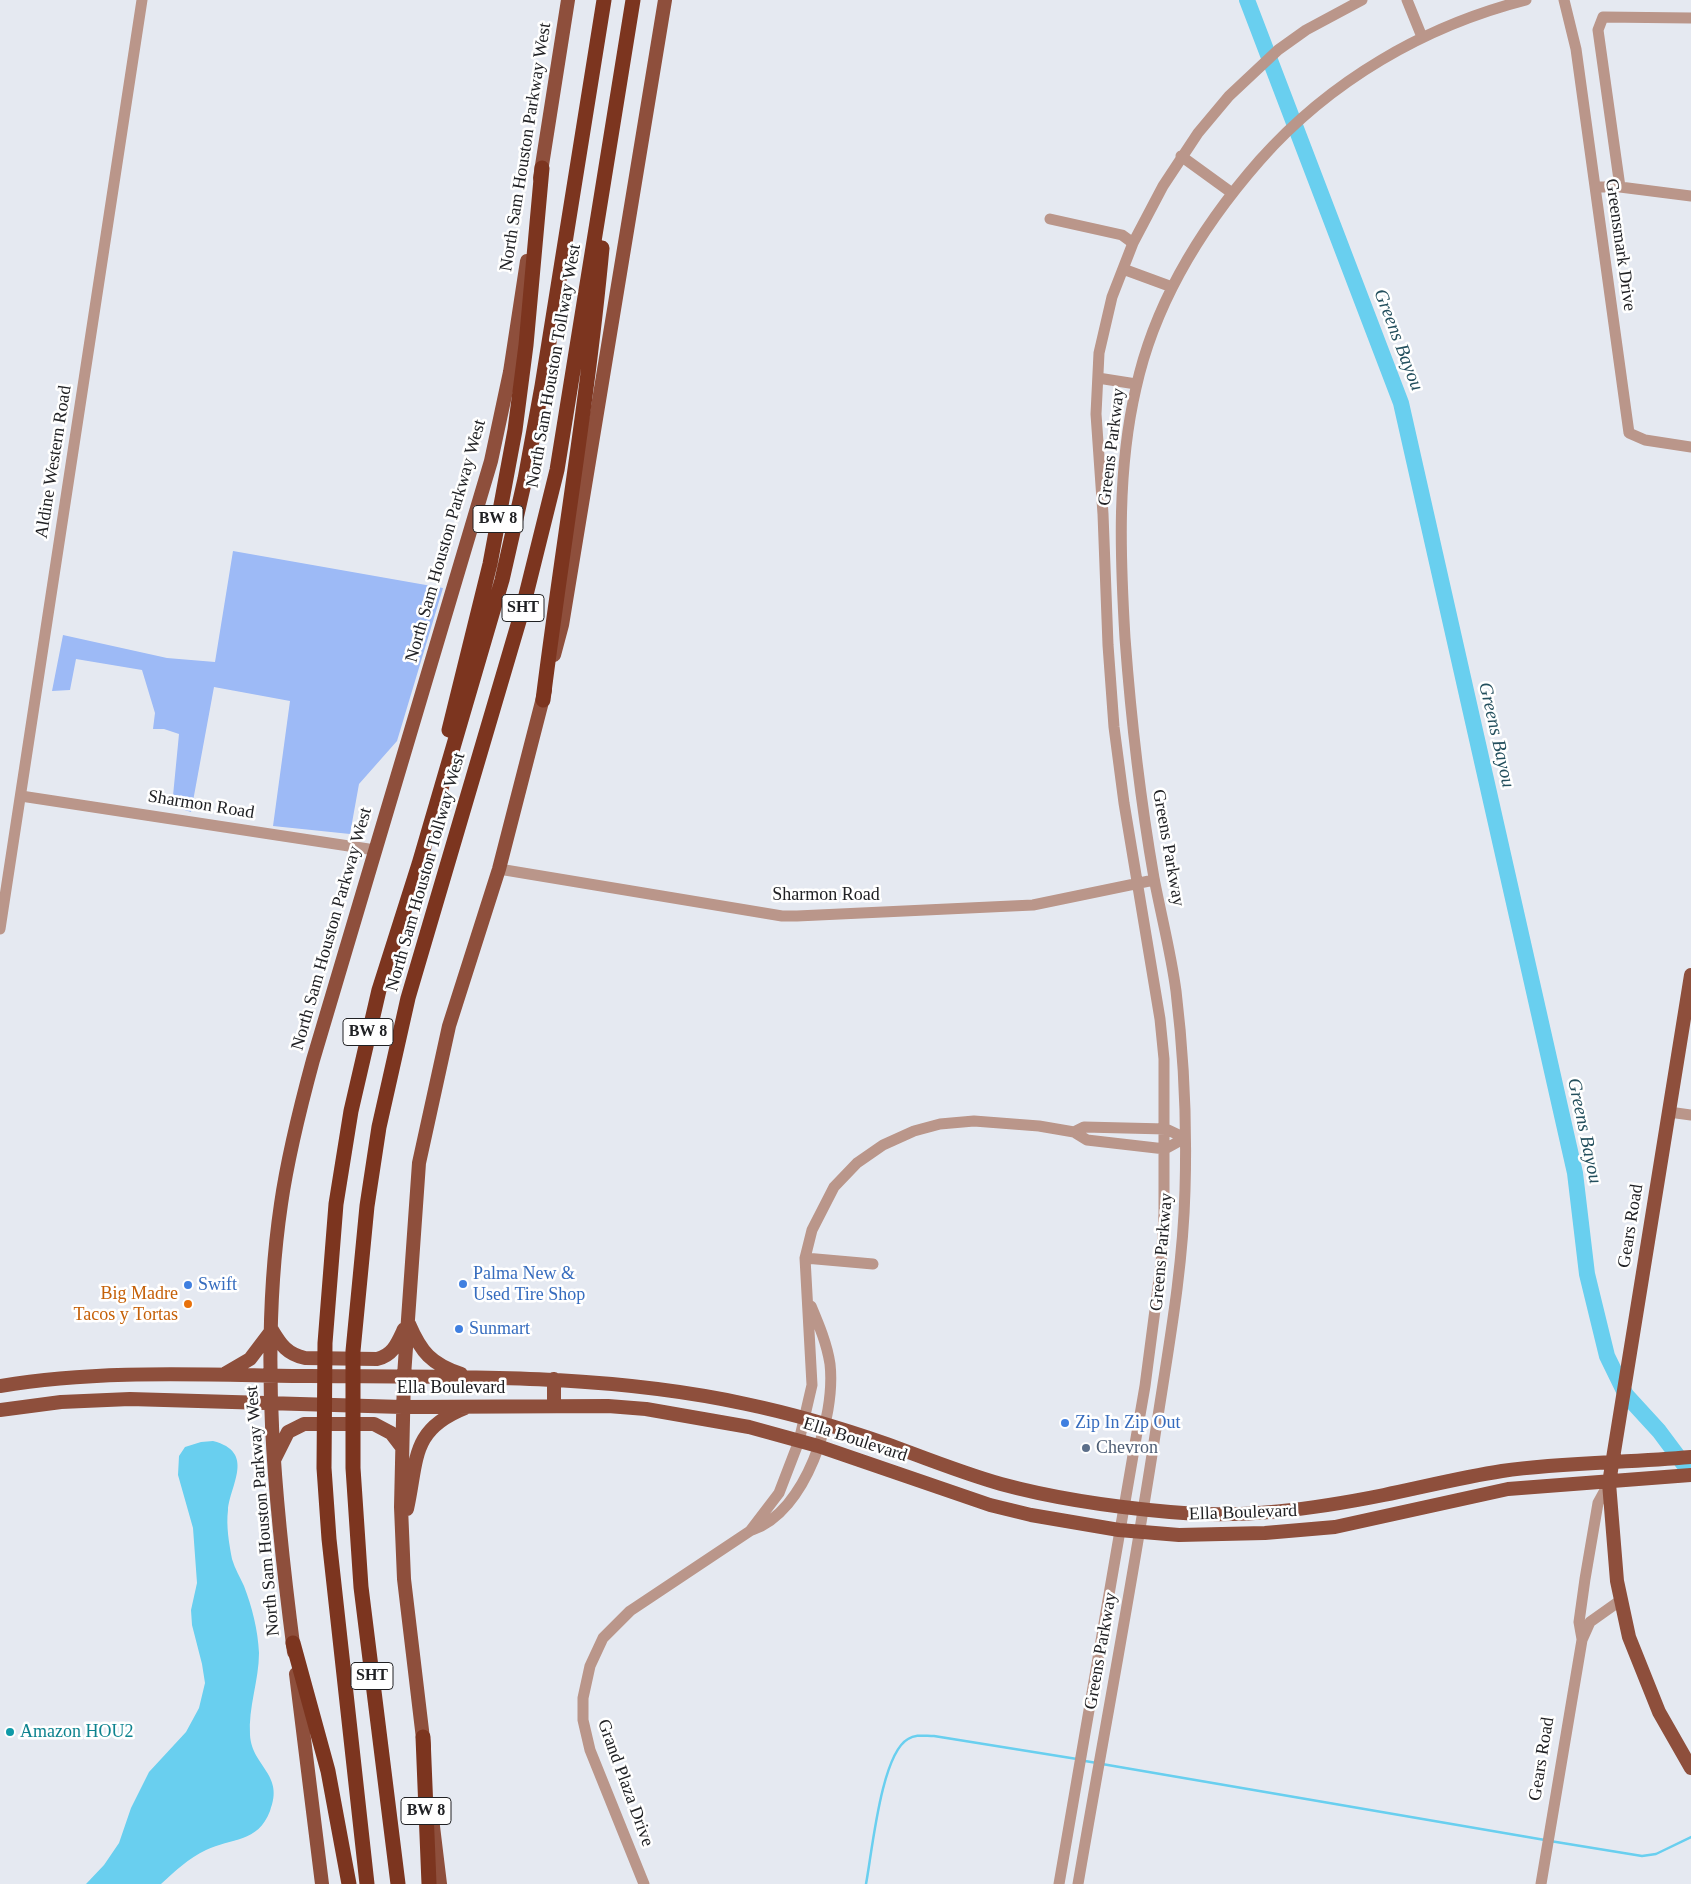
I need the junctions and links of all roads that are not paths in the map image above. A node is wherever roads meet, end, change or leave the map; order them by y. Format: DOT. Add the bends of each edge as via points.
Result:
graph roads {
  1 [pos="142,0"];
  2 [pos="568,0"];
  3 [pos="604,0"];
  4 [pos="633,0"];
  5 [pos="665,0"];
  6 [pos="1362,0"];
  7 [pos="1407,0"];
  8 [pos="1526,0"];
  9 [pos="1564,0"];
  10 [pos="1691,18"];
  11 [pos="1422,38"];
  12 [pos="615,108"];
  13 [pos="1181,156"];
  14 [pos="542,168"];
  15 [pos="1594,187"];
  16 [pos="1620,187"];
  17 [pos="1232,193"];
  18 [pos="1691,196"];
  19 [pos="1050,219"];
  20 [pos="1133,243"];
  21 [pos="1123,269"];
  22 [pos="1172,287"];
  23 [pos="1098,378"];
  24 [pos="1136,384"];
  25 [pos="1691,446"];
  26 [pos="542,700"];
  27 [pos="21,796"];
  28 [pos="375,850"];
  29 [pos="419,864"];
  30 [pos="499,869"];
  31 [pos="1154,880"];
  32 [pos="1136,884"];
  33 [pos="0,929"];
  34 [pos="1691,975"];
  35 [pos="1179,1016"];
  36 [pos="1160,1019"];
  37 [pos="1669,1112"];
  38 [pos="1691,1115"];
  39 [pos="1166,1128"];
  40 [pos="1074,1132"];
  41 [pos="1185,1138"];
  42 [pos="1166,1149"];
  43 [pos="805,1258"];
  44 [pos="873,1264"];
  45 [pos="809,1300"];
  46 [pos="408,1322"];
  47 [pos="272,1330"];
  48 [pos="222,1374"];
  49 [pos="270,1376"];
  50 [pos="404,1376"];
  51 [pos="486,1378"];
  52 [pos="554,1379"];
  53 [pos="0,1386"];
  54 [pos="1144,1386"];
  55 [pos="650,1388"];
  56 [pos="1162,1388"];
  57 [pos="270,1402"];
  58 [pos="470,1406"];
  59 [pos="554,1406"];
  60 [pos="402,1407"];
  61 [pos="646,1409"];
  62 [pos="0,1410"];
  63 [pos="806,1419"];
  64 [pos="825,1425"];
  65 [pos="799,1441"];
  66 [pos="402,1446"];
  67 [pos="818,1446"];
  68 [pos="1691,1457"];
  69 [pos="274,1460"];
  70 [pos="1612,1462"];
  71 [pos="955,1470"];
  72 [pos="1504,1470"];
  73 [pos="1691,1476"];
  74 [pos="1609,1483"];
  75 [pos="1508,1489"];
  76 [pos="949,1492"];
  77 [pos="1384,1495"];
  78 [pos="1124,1507"];
  79 [pos="1144,1509"];
  80 [pos="1265,1512"];
  81 [pos="1389,1517"];
  82 [pos="402,1529"];
  83 [pos="1119,1530"];
  84 [pos="750,1531"];
  85 [pos="1140,1532"];
  86 [pos="1265,1533"];
  87 [pos="1621,1600"];
  88 [pos="1101,1640"];
  89 [pos="1582,1640"];
  90 [pos="292,1643"];
  91 [pos="1119,1644"];
  92 [pos="423,1737"];
  93 [pos="1691,1768"];
  94 [pos="322,1884"];
  95 [pos="349,1884"];
  96 [pos="367,1884"];
  97 [pos="398,1884"];
  98 [pos="429,1884"];
  99 [pos="440,1884"];
  100 [pos="644,1884"];
  101 [pos="1059,1884"];
  102 [pos="1078,1884"];
  103 [pos="1541,1884"];
  1 -- 27 [label="street, Aldine Western Road"];
  2 -- 14 [label="main road, North Sam Houston Parkway West / BW 8"];
  3 -- 29 [label="highway, North Sam Houston Tollway West / SHT" via="525,479 502,580"];
  4 -- 12 [label="highway, North Sam Houston Tollway West / SHT"];
  5 -- 26 [label="main road, BW 8" via="562,625"];
  6 -- 13 [label="street, Greens Parkway" via="1306,30 1258,67"];
  7 -- 11 [label="street"];
  8 -- 11 [label="street, Greens Parkway" via="1466,19"];
  9 -- 15 [label="street, Greensmark Drive" via="1576,49"];
  10 -- 16 [label="street" via="1603,17 1598,30"];
  11 -- 17 [label="street, Greens Parkway" via="1372,64 1322,101 1264,154"];
  12 -- 26 [label="highway" via="593,350"];
  12 -- 97 [label="highway, North Sam Houston Tollway West / SHT" via="557,470 544,530 408,998 379,1127 367,1206 353,1351 353,1468 361,1587"];
  13 -- 17 [label="street"];
  13 -- 20 [label="street, Greens Parkway" via="1146,214"];
  14 -- 28 [label="main road, North Sam Houston Parkway West" via="510,372 491,461"];
  14 -- 29 [label="highway, BW 8" via="515,430 490,564 461,673"];
  15 -- 16 [label="street"];
  15 -- 25 [label="street, Greensmark Drive" via="1629,433 1645,440"];
  16 -- 18 [label="street"];
  17 -- 22 [label="street, Greens Parkway" via="1197,242"];
  19 -- 20 [label="street" via="1122,235"];
  20 -- 21 [label="street, Greens Parkway"];
  21 -- 22 [label="street"];
  21 -- 23 [label="street, Greens Parkway" via="1112,297 1098,353"];
  22 -- 24 [label="street, Greens Parkway"];
  23 -- 24 [label="street"];
  23 -- 32 [label="street, Greens Parkway" via="1096,414 1108,654 1114,726"];
  24 -- 31 [label="street, Greens Parkway" via="1121,503 1122,573 1132,725"];
  26 -- 30 [label="main road, BW 8"];
  27 -- 28 [label="street, Sharmon Road"];
  27 -- 33 [label="street, Aldine Western Road"];
  28 -- 47 [label="main road, North Sam Houston Parkway West" via="296,1123 280,1204"];
  29 -- 96 [label="highway, BW 8" via="379,990 351,1111 336,1204 325,1343 324,1468 330,1549"];
  30 -- 32 [label="street, Sharmon Road" via="782,916 1033,905"];
  30 -- 46 [label="main road, BW 8" via="449,1026 428,1115 419,1163"];
  31 -- 32 [label="street, Sharmon Road"];
  31 -- 35 [label="street, Greens Parkway"];
  32 -- 36 [label="street, Greens Parkway"];
  34 -- 37 [label="main road, Gears Road"];
  35 -- 36 [label="street"];
  35 -- 41 [label="street, Greens Parkway"];
  36 -- 39 [label="street, Greens Parkway"];
  37 -- 38 [label="street"];
  37 -- 70 [label="main road, Gears Road"];
  39 -- 40 [label="street, Grand Plaza Drive" via="1084,1127"];
  39 -- 41 [label="street, Grand Plaza Drive"];
  39 -- 42 [label="street, Greens Parkway"];
  40 -- 42 [label="street, Grand Plaza Drive" via="1087,1140"];
  40 -- 43 [label="street, Grand Plaza Drive" via="974,1121 940,1124 883,1145 857,1163 834,1188 812,1230"];
  41 -- 42 [label="street"];
  41 -- 56 [label="street, Greens Parkway" via="1183,1236"];
  42 -- 54 [label="street, Greens Parkway" via="1161,1264"];
  43 -- 44 [label="street"];
  43 -- 45 [label="street, Grand Plaza Drive"];
  45 -- 63 [label="street, Grand Plaza Drive" via="808,1329 813,1370"];
  45 -- 64 [label="street, Grand Plaza Drive" via="830,1365"];
  46 -- 47 [label="main road" via="387,1357 376,1359 294,1356 283,1348"];
  46 -- 50 [label="main road, BW 8"];
  46 -- 51 [label="main road" via="430,1359 455,1372"];
  47 -- 48 [label="main road" via="250,1358"];
  47 -- 49 [label="main road, North Sam Houston Parkway West"];
  48 -- 49 [label="main road, Ella Boulevard"];
  48 -- 53 [label="main road, Ella Boulevard" via="92,1377"];
  49 -- 50 [label="main road, Ella Boulevard"];
  49 -- 57 [label="main road, North Sam Houston Parkway West"];
  50 -- 51 [label="main road, Ella Boulevard"];
  50 -- 60 [label="main road, BW 8"];
  51 -- 52 [label="main road, Ella Boulevard"];
  52 -- 55 [label="main road, Ella Boulevard"];
  52 -- 59 [label="main road"];
  54 -- 56 [label="street"];
  54 -- 78 [label="street, Greens Parkway"];
  55 -- 61 [label="main road"];
  55 -- 63 [label="main road, Ella Boulevard" via="749,1404"];
  56 -- 79 [label="street, Greens Parkway"];
  57 -- 60 [label="main road, Ella Boulevard"];
  57 -- 62 [label="main road, Ella Boulevard" via="101,1400"];
  57 -- 69 [label="main road, North Sam Houston Parkway West"];
  58 -- 59 [label="main road, Ella Boulevard"];
  58 -- 60 [label="main road, Ella Boulevard"];
  58 -- 82 [label="main road" via="440,1420 423,1439 415,1457 412,1489"];
  59 -- 61 [label="main road, Ella Boulevard"];
  60 -- 66 [label="main road, BW 8"];
  61 -- 65 [label="main road, Ella Boulevard" via="749,1427"];
  63 -- 64 [label="main road, Ella Boulevard"];
  63 -- 65 [label="street, Grand Plaza Drive"];
  64 -- 67 [label="street, Grand Plaza Drive"];
  64 -- 71 [label="main road, Ella Boulevard"];
  65 -- 67 [label="main road, Ella Boulevard"];
  65 -- 84 [label="street, Grand Plaza Drive" via="779,1493"];
  66 -- 69 [label="main road" via="391,1433 374,1424 304,1424 288,1432"];
  66 -- 82 [label="main road, BW 8"];
  67 -- 76 [label="main road, Ella Boulevard"];
  67 -- 84 [label="street, Grand Plaza Drive" via="809,1470 789,1504 764,1526"];
  68 -- 70 [label="main road, Ella Boulevard"];
  69 -- 90 [label="main road, North Sam Houston Parkway West"];
  70 -- 72 [label="main road, Ella Boulevard"];
  70 -- 74 [label="main road, Gears Road"];
  71 -- 76 [label="main road"];
  71 -- 78 [label="main road, Ella Boulevard" via="1034,1492"];
  72 -- 75 [label="main road"];
  72 -- 77 [label="main road, Ella Boulevard"];
  73 -- 74 [label="main road, Ella Boulevard"];
  74 -- 75 [label="main road, Ella Boulevard"];
  74 -- 87 [label="main road, Gears Road"];
  74 -- 89 [label="street, Gears Road" via="1598,1503 1579,1622"];
  75 -- 81 [label="main road, Ella Boulevard"];
  76 -- 83 [label="main road, Ella Boulevard" via="1030,1515"];
  77 -- 80 [label="main road, Ella Boulevard"];
  77 -- 81 [label="main road"];
  78 -- 79 [label="main road, Ella Boulevard"];
  78 -- 83 [label="street, Greens Parkway"];
  79 -- 80 [label="main road, Ella Boulevard" via="1197,1514"];
  79 -- 85 [label="street, Greens Parkway"];
  80 -- 86 [label="main road"];
  81 -- 86 [label="main road, Ella Boulevard" via="1335,1527"];
  82 -- 92 [label="main road, BW 8" via="404,1579"];
  83 -- 85 [label="main road, Ella Boulevard"];
  83 -- 88 [label="street, Greens Parkway"];
  84 -- 100 [label="street, Grand Plaza Drive" via="630,1611 603,1638 590,1666 583,1698 583,1720 590,1750"];
  85 -- 86 [label="main road, Ella Boulevard" via="1179,1535"];
  85 -- 91 [label="street, Greens Parkway"];
  87 -- 89 [label="street, Gears Road" via="1590,1622"];
  87 -- 93 [label="main road" via="1642,1676 1673,1740"];
  88 -- 91 [label="street"];
  88 -- 101 [label="street, Greens Parkway"];
  89 -- 103 [label="street, Gears Road"];
  90 -- 94 [label="main road, North Sam Houston Parkway West"];
  90 -- 95 [label="highway" via="328,1771"];
  91 -- 102 [label="street, Greens Parkway"];
  92 -- 98 [label="highway, BW 8"];
  92 -- 99 [label="main road"];
}
